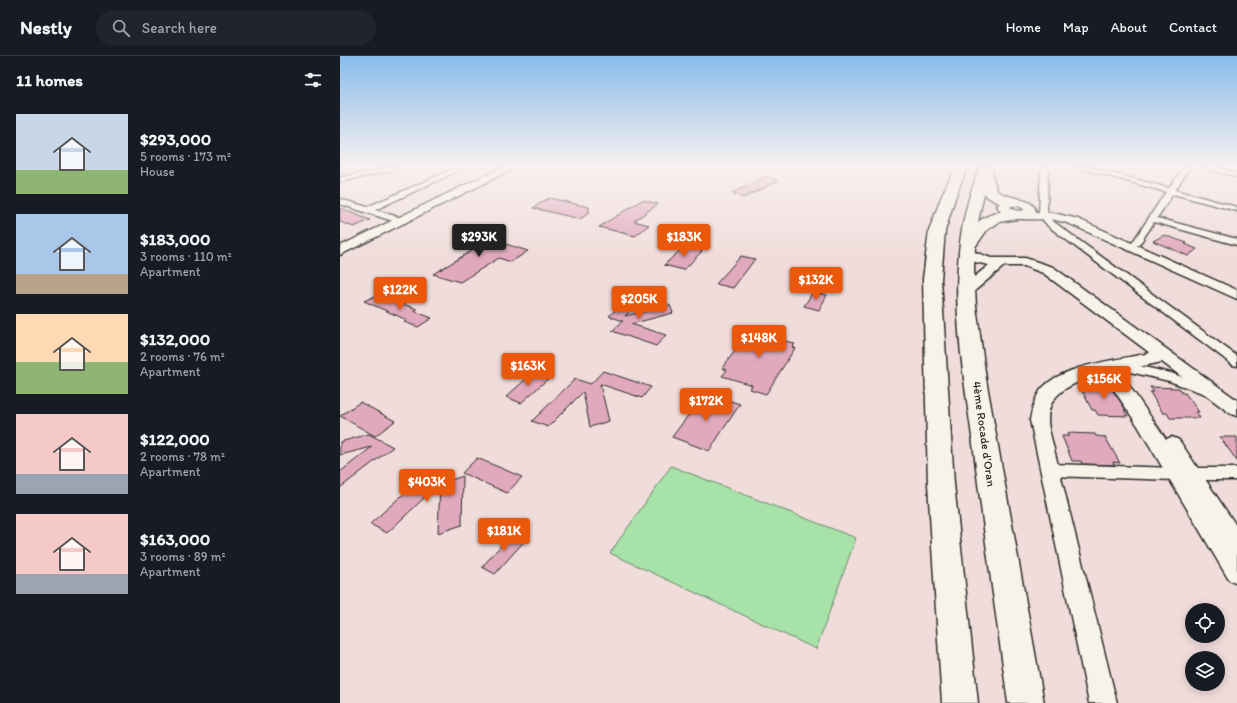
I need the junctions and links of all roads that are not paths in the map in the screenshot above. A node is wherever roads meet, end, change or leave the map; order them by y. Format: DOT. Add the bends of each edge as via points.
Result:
graph roads {
  1 [pos="395,197"];
  2 [pos="447,197"];
  3 [pos="948,197"];
  4 [pos="976,197"];
  5 [pos="996,197"];
  6 [pos="1043,197"];
  7 [pos="1168,197"];
  8 [pos="1194,197"];
  9 [pos="340,201"];
  10 [pos="1021,209"];
  11 [pos="1237,209"];
  12 [pos="367,210"];
  13 [pos="1043,213"];
  14 [pos="1153,219"];
  15 [pos="402,221"];
  16 [pos="1237,242"];
  17 [pos="1136,243"];
  18 [pos="340,251"];
  19 [pos="966,252"];
  20 [pos="1000,263"];
  21 [pos="1237,287"];
  22 [pos="967,290"];
  23 [pos="1237,295"];
  24 [pos="1163,356"];
  25 [pos="1237,362"];
  26 [pos="1115,367"];
  27 [pos="1237,409"];
  28 [pos="1050,470"];
  29 [pos="1183,474"];
  30 [pos="1237,474"];
  31 [pos="1237,546"];
  32 [pos="1237,572"];
  33 [pos="960,703"];
  34 [pos="1026,703"];
  35 [pos="1103,703"];
  1 -- 12 [label="street"];
  2 -- 15 [label="street"];
  3 -- 33 [label="highway" via="937,231 932,279 941,484"];
  4 -- 19 [label="highway, 4ème Rocade d'Oran" via="971,213"];
  5 -- 10 [label="highway"];
  6 -- 13 [label="street"];
  7 -- 14 [label="street"];
  8 -- 11 [label="street"];
  9 -- 12 [label="street"];
  10 -- 13 [label="street"];
  10 -- 19 [label="highway" via="987,222 973,235"];
  12 -- 15 [label="street"];
  13 -- 17 [label="street" via="1077,217"];
  13 -- 23 [label="street" via="1074,221"];
  13 -- 25 [label="street" via="1051,224"];
  14 -- 16 [label="street"];
  14 -- 17 [label="street"];
  15 -- 18 [label="street"];
  17 -- 21 [label="street"];
  19 -- 20 [label="street" via="982,260"];
  19 -- 22 [label="highway, 4ème Rocade d'Oran"];
  20 -- 22 [label="street"];
  20 -- 24 [label="street" via="1025,262 1048,270"];
  22 -- 34 [label="highway, 4ème Rocade d'Oran" via="976,379"];
  24 -- 26 [label="street"];
  24 -- 27 [label="street"];
  26 -- 27 [label="street" via="1171,377 1192,384"];
  26 -- 28 [label="street" via="1075,375 1060,382 1049,392 1042,405 1039,420"];
  26 -- 29 [label="street" via="1144,421"];
  28 -- 29 [label="street"];
  28 -- 35 [label="street"];
  29 -- 30 [label="street"];
  29 -- 31 [label="street"];
  29 -- 32 [label="street"];
}
